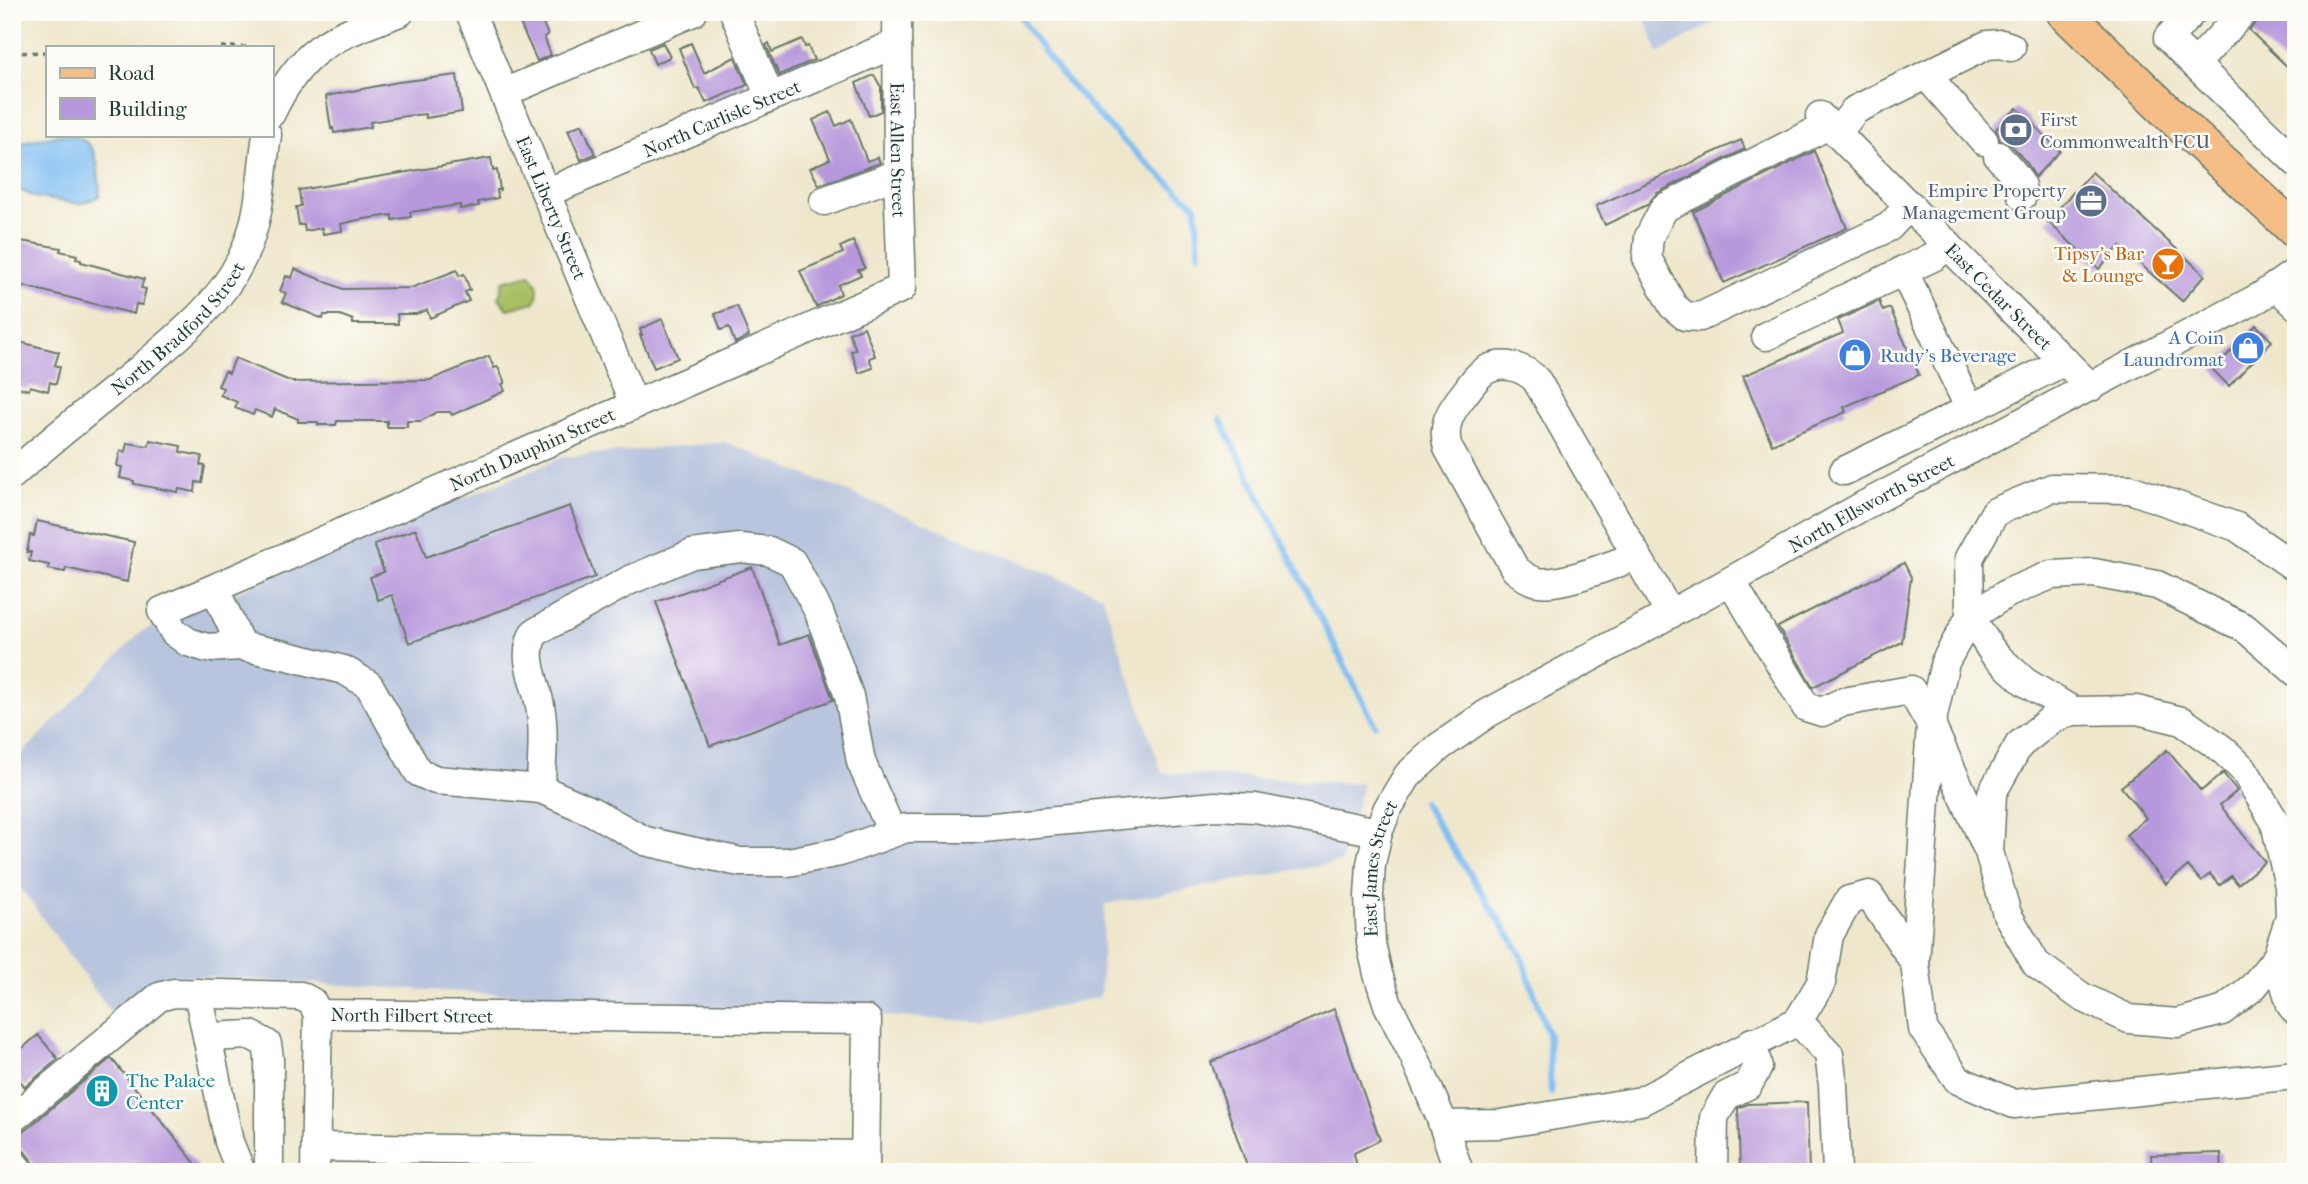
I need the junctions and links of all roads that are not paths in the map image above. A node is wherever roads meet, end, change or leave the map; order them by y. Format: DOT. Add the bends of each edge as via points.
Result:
graph roads {
  1 [pos="400,12"];
  2 [pos="470,12"];
  3 [pos="693,12"];
  4 [pos="734,12"];
  5 [pos="897,12"];
  6 [pos="2064,12"];
  7 [pos="2192,12"];
  8 [pos="2243,12"];
  9 [pos="897,43"];
  10 [pos="2011,47"];
  11 [pos="2195,64"];
  12 [pos="1926,75"];
  13 [pos="279,78"];
  14 [pos="504,93"];
  15 [pos="770,97"];
  16 [pos="273,104"];
  17 [pos="1829,124"];
  18 [pos="267,136"];
  19 [pos="2296,162"];
  20 [pos="898,174"];
  21 [pos="546,193"];
  22 [pos="2022,196"];
  23 [pos="824,201"];
  24 [pos="1910,205"];
  25 [pos="2296,231"];
  26 [pos="1947,243"];
  27 [pos="1903,270"];
  28 [pos="902,288"];
  29 [pos="2289,288"];
  30 [pos="1766,337"];
  31 [pos="2065,361"];
  32 [pos="2091,387"];
  33 [pos="634,404"];
  34 [pos="1970,409"];
  35 [pos="1844,471"];
  36 [pos="12,475"];
  37 [pos="1637,556"];
  38 [pos="2296,568"];
  39 [pos="1731,581"];
  40 [pos="215,589"];
  41 [pos="1670,614"];
  42 [pos="1970,617"];
  43 [pos="241,646"];
  44 [pos="2296,672"];
  45 [pos="2073,711"];
  46 [pos="1931,726"];
  47 [pos="1450,739"];
  48 [pos="541,789"];
  49 [pos="892,832"];
  50 [pos="1378,832"];
  51 [pos="1989,852"];
  52 [pos="2277,957"];
  53 [pos="1915,963"];
  54 [pos="198,993"];
  55 [pos="2296,1011"];
  56 [pos="318,1014"];
  57 [pos="1798,1021"];
  58 [pos="208,1037"];
  59 [pos="1752,1042"];
  60 [pos="2296,1075"];
  61 [pos="12,1119"];
  62 [pos="1443,1125"];
  63 [pos="316,1159"];
  64 [pos="12,1162"];
  65 [pos="865,1164"];
  66 [pos="20,1172"];
  67 [pos="241,1172"];
  68 [pos="270,1172"];
  69 [pos="1460,1172"];
  70 [pos="1713,1172"];
  71 [pos="1837,1172"];
  1 -- 13 [label="street" via="327,42"];
  2 -- 14 [label="street, East Liberty Street"];
  3 -- 14 [label="street"];
  4 -- 15 [label="street"];
  5 -- 9 [label="street, East Allen Street"];
  6 -- 25 [label="main road"];
  7 -- 11 [label="street" via="2168,38"];
  8 -- 11 [label="street"];
  9 -- 15 [label="street, North Carlisle Street"];
  9 -- 20 [label="street, East Allen Street"];
  10 -- 12 [label="street" via="1987,45"];
  11 -- 19 [label="street"];
  12 -- 17 [label="street"];
  12 -- 22 [label="street" via="2019,181"];
  13 -- 16 [label="street"];
  14 -- 21 [label="street, East Liberty Street"];
  15 -- 21 [label="street, North Carlisle Street"];
  17 -- 24 [label="street, East Cedar Street"];
  17 -- 24 [label="street" via="1664,208 1648,237 1647,258 1674,306 1685,316 1700,317 1889,227"];
  18 -- 36 [label="street, North Bradford Street" via="252,231 227,285 188,329"];
  20 -- 23 [label="street"];
  20 -- 28 [label="street, East Allen Street"];
  21 -- 33 [label="street, East Liberty Street"];
  24 -- 26 [label="street, East Cedar Street"];
  26 -- 27 [label="street" via="1935,256"];
  26 -- 31 [label="street, East Cedar Street"];
  27 -- 30 [label="street"];
  27 -- 34 [label="street"];
  28 -- 33 [label="street, North Dauphin Street"];
  29 -- 32 [label="street, North Ellsworth Street" via="2260,297"];
  31 -- 32 [label="street, East Cedar Street"];
  31 -- 34 [label="street"];
  32 -- 39 [label="street, North Ellsworth Street"];
  33 -- 40 [label="street, North Dauphin Street"];
  34 -- 35 [label="street"];
  37 -- 37 [label="street" via="1529,371 1489,368 1477,377 1452,409 1445,438 1515,569 1540,583 1557,582"];
  37 -- 41 [label="street"];
  38 -- 42 [label="street" via="2237,527 2130,489 2052,488 1995,512 1969,558"];
  39 -- 41 [label="street, North Ellsworth Street"];
  39 -- 46 [label="street" via="1806,708 1822,712 1843,702 1910,690"];
  40 -- 43 [label="street"];
  40 -- 43 [label="street, North Dauphin Street" via="162,611 174,632 188,642 207,648"];
  41 -- 47 [label="street, North Ellsworth Street" via="1488,713"];
  42 -- 44 [label="street" via="2008,593 2051,575 2094,573 2158,584 2245,628"];
  42 -- 45 [label="street" via="1994,654 2025,682"];
  42 -- 46 [label="street" via="1945,662"];
  43 -- 48 [label="street" via="344,670 369,685 418,772 436,780"];
  45 -- 51 [label="street" via="2052,719 2019,745 1992,793"];
  45 -- 52 [label="street" via="2137,709 2182,721 2244,770 2275,822 2287,875 2290,917"];
  46 -- 51 [label="street"];
  46 -- 53 [label="street"];
  47 -- 50 [label="street, East James Street" via="1408,775"];
  48 -- 49 [label="street" via="645,841 740,862 788,862 840,852"];
  48 -- 49 [label="street" via="541,712 527,646 534,633 628,581 692,554 740,548 769,551 792,562 819,612 849,696 862,762"];
  49 -- 50 [label="street" via="1215,806 1255,808"];
  50 -- 62 [label="street, East James Street" via="1371,864 1371,943 1388,1005"];
  51 -- 52 [label="street" via="2007,914 2036,964 2082,997 2129,1019 2177,1023 2222,1011 2253,987"];
  52 -- 55 [label="street"];
  53 -- 57 [label="street" via="1869,895 1849,900 1829,935 1821,983"];
  53 -- 60 [label="street" via="1923,1029 1958,1080 2014,1104"];
  54 -- 56 [label="street, North Filbert Street" via="301,996 312,1002"];
  54 -- 58 [label="street"];
  54 -- 61 [label="street, North Filbert Street" via="174,993 154,1000"];
  56 -- 63 [label="street"];
  56 -- 65 [label="street, North Filbert Street" via="867,1020"];
  57 -- 59 [label="street"];
  57 -- 71 [label="street" via="1829,1054"];
  58 -- 67 [label="street" via="229,1142"];
  58 -- 68 [label="street" via="251,1035 267,1044"];
  59 -- 62 [label="street" via="1641,1101 1501,1124"];
  59 -- 70 [label="street" via="1758,1066 1748,1085 1726,1096 1714,1117"];
  62 -- 69 [label="street, East James Street"];
  63 -- 65 [label="street"];
  64 -- 66 [label="street"];
}
